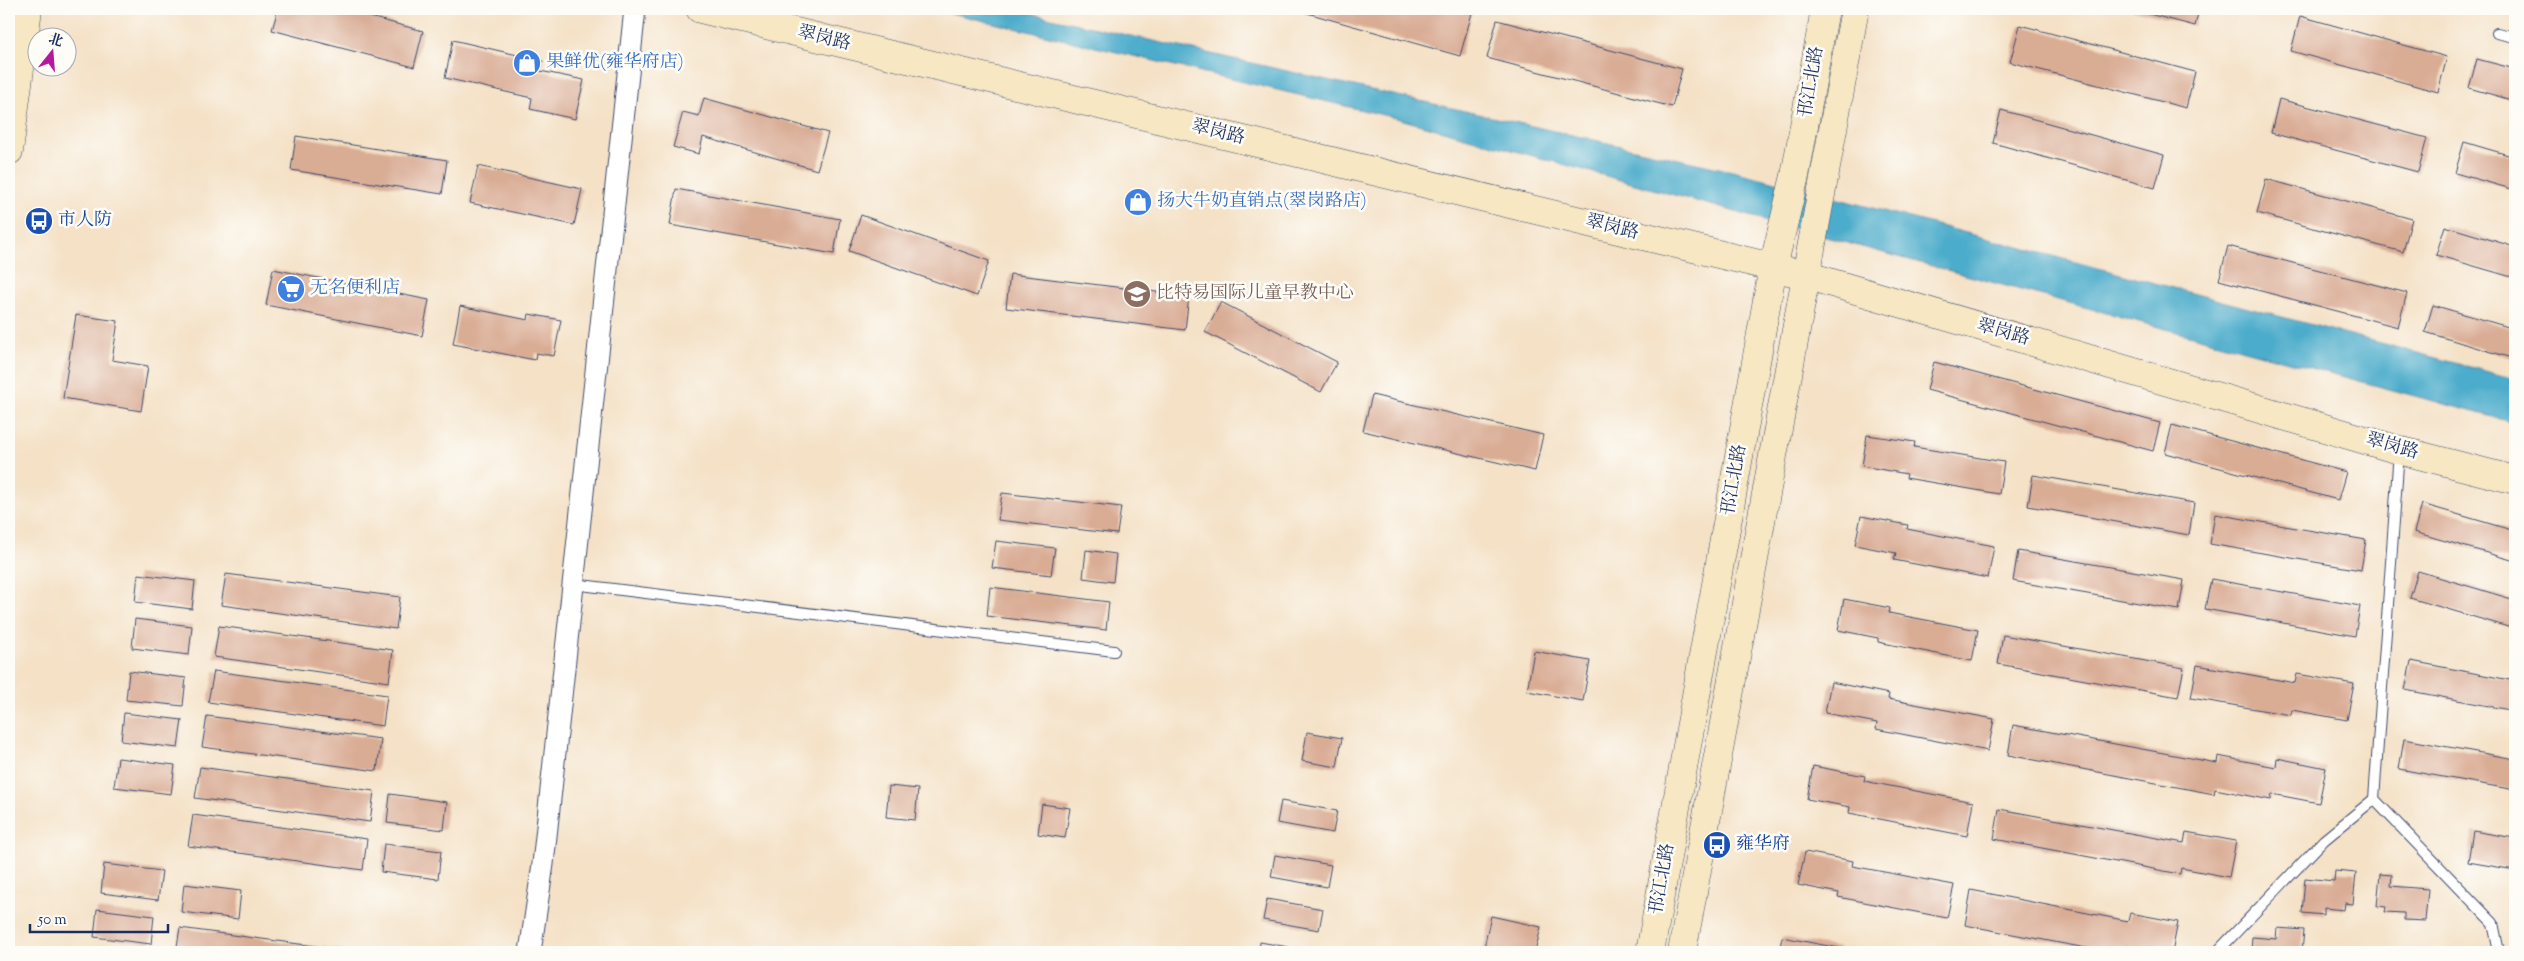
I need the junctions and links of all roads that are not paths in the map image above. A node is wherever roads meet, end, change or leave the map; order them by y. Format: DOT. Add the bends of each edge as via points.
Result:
graph roads {
  1 [pos="11,9"];
  2 [pos="28,9"];
  3 [pos="635,9"];
  4 [pos="700,9"];
  5 [pos="1825,9"];
  6 [pos="1855,9"];
  7 [pos="9,26"];
  8 [pos="2497,33"];
  9 [pos="2515,37"];
  10 [pos="9,151"];
  11 [pos="1773,267"];
  12 [pos="1805,275"];
  13 [pos="2399,450"];
  14 [pos="2515,480"];
  15 [pos="573,584"];
  16 [pos="1114,651"];
  17 [pos="2374,799"];
  18 [pos="530,952"];
  19 [pos="1650,952"];
  20 [pos="1682,952"];
  21 [pos="2217,952"];
  22 [pos="2499,952"];
  1 -- 7 [label="street"];
  2 -- 10 [label="street"];
  3 -- 15 [label="street"];
  4 -- 11 [label="street, 翠岗路"];
  5 -- 11 [label="street, 邗江北路" via="1795,176"];
  6 -- 12 [label="street, 邗江北路"];
  8 -- 9 [label="lane"];
  11 -- 12 [label="street, 翠岗路"];
  11 -- 19 [label="street, 邗江北路"];
  12 -- 13 [label="street, 翠岗路"];
  12 -- 20 [label="street, 邗江北路"];
  13 -- 14 [label="street, 翠岗路"];
  13 -- 17 [label="lane"];
  15 -- 16 [label="lane"];
  15 -- 18 [label="street" via="543,864"];
  17 -- 21 [label="lane" via="2324,840"];
  17 -- 22 [label="lane" via="2493,923"];
}
